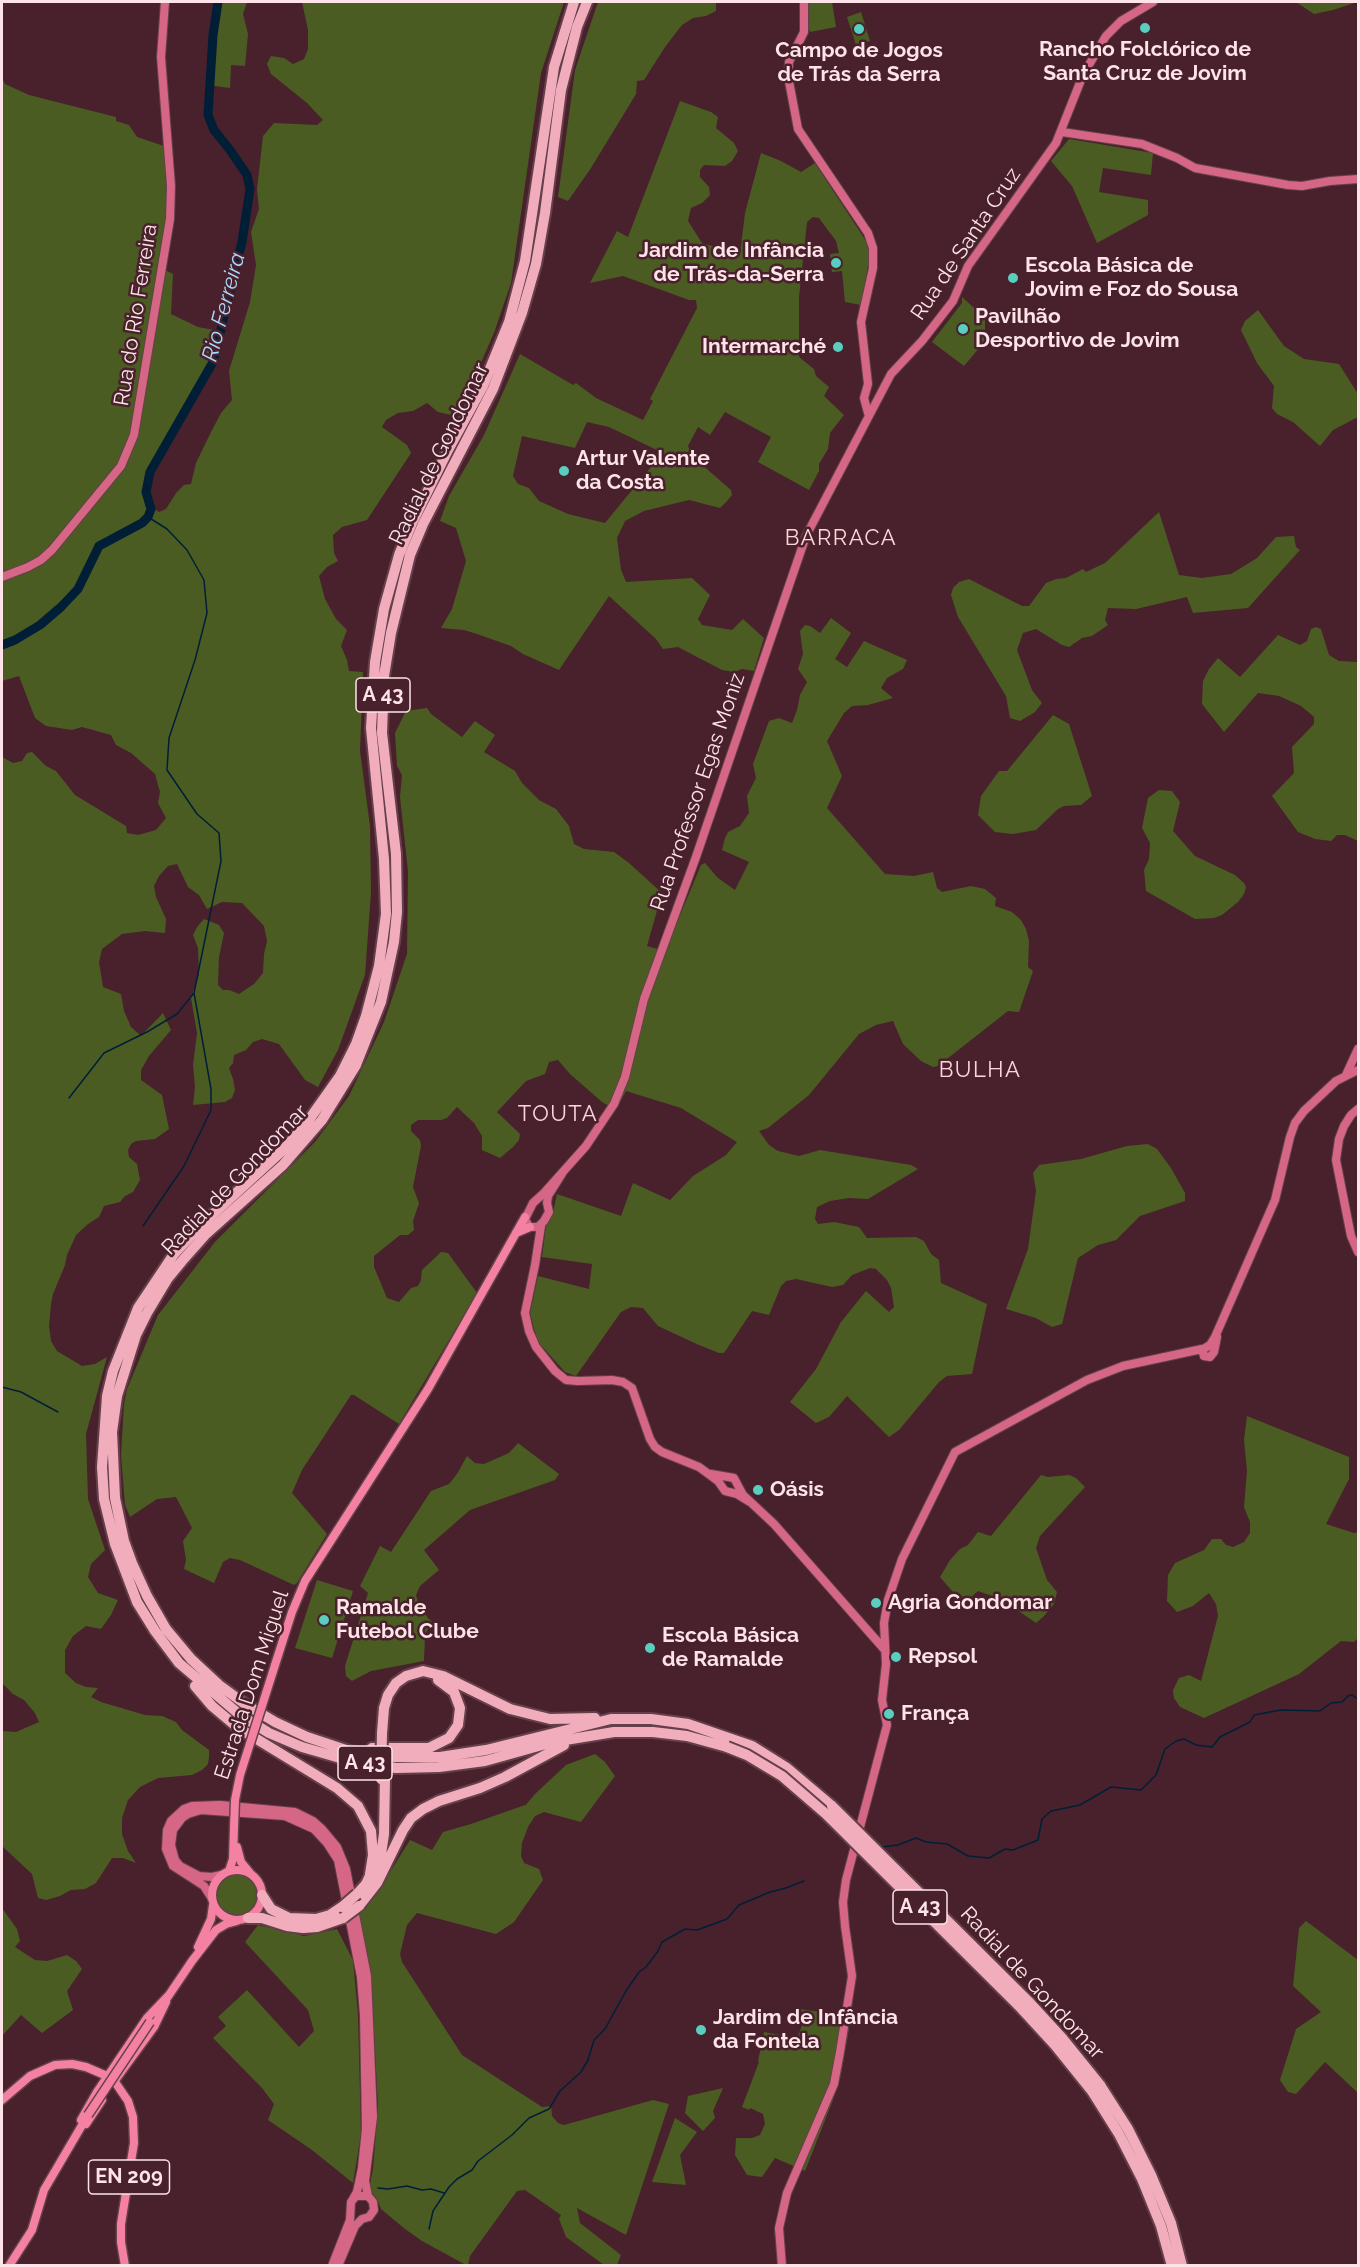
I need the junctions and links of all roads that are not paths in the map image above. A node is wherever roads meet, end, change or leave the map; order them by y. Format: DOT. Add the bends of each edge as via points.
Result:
graph roads {
  1 [pos="165,2"];
  2 [pos="574,2"];
  3 [pos="586,2"];
  4 [pos="804,2"];
  5 [pos="1153,2"];
  6 [pos="1062,132"];
  7 [pos="1359,178"];
  8 [pos="871,398"];
  9 [pos="2,577"];
  10 [pos="1358,1055"];
  11 [pos="1359,1070"];
  12 [pos="1346,1075"];
  13 [pos="1359,1109"];
  14 [pos="563,1172"];
  15 [pos="538,1200"];
  16 [pos="547,1203"];
  17 [pos="525,1217"];
  18 [pos="534,1227"];
  19 [pos="516,1233"];
  20 [pos="1359,1252"];
  21 [pos="131,1333"];
  22 [pos="708,1473"];
  23 [pos="727,1477"];
  24 [pos="736,1482"];
  25 [pos="725,1489"];
  26 [pos="750,1502"];
  27 [pos="119,1543"];
  28 [pos="885,1651"];
  29 [pos="178,1663"];
  30 [pos="610,1719"];
  31 [pos="385,1733"];
  32 [pos="578,1738"];
  33 [pos="728,1742"];
  34 [pos="333,1744"];
  35 [pos="383,1779"];
  36 [pos="235,1840"];
  37 [pos="225,1873"];
  38 [pos="370,1874"];
  39 [pos="253,1875"];
  40 [pos="262,1894"];
  41 [pos="361,1900"];
  42 [pos="212,1901"];
  43 [pos="343,1912"];
  44 [pos="244,1919"];
  45 [pos="192,1961"];
  46 [pos="168,1996"];
  47 [pos="111,2079"];
  48 [pos="1096,2088"];
  49 [pos="2,2100"];
  50 [pos="75,2137"];
  51 [pos="368,2196"];
  52 [pos="353,2199"];
  53 [pos="350,2210"];
  54 [pos="362,2219"];
  55 [pos="9,2265"];
  56 [pos="125,2265"];
  57 [pos="332,2265"];
  58 [pos="338,2265"];
  59 [pos="782,2265"];
  60 [pos="1172,2265"];
  61 [pos="1182,2265"];
  1 -- 9 [label="main road, Rua do Rio Ferreira" via="161,57 170,219 134,435 116,472 52,550 41,560"];
  2 -- 21 [label="highway, Radial de Gondomar / A 43" via="554,67 525,261 509,322 483,386 412,523 384,609 375,662 371,728 386,914 379,966 366,1017 340,1077 324,1100 283,1150 174,1254 138,1308"];
  3 -- 21 [label="highway, Radial de Gondomar / A 43" via="561,90 545,213 522,313 493,389 418,534 391,633 384,676 382,733 396,854 397,912 388,975 374,1023 356,1065 322,1120 282,1165 182,1261"];
  4 -- 8 [label="main road" via="804,33 789,62 788,75 798,129 871,241 873,268 861,322"];
  5 -- 6 [label="main road, Rua de Santa Cruz" via="1121,21 1106,36 1083,75"];
  6 -- 7 [label="main road" via="1142,144 1195,168 1288,185"];
  6 -- 8 [label="main road, Rua de Santa Cruz" via="968,266 953,301"];
  8 -- 14 [label="main road, Rua Professor Egas Moniz" via="867,421 803,543 644,999 625,1077 614,1104"];
  10 -- 12 [label="main road"];
  11 -- 12 [label="main road"];
  12 -- 28 [label="main road" via="1295,1122 1275,1200 1204,1352 1127,1365 1087,1380 955,1452 902,1559 886,1609"];
  13 -- 20 [label="main road" via="1344,1126 1336,1160 1351,1236"];
  14 -- 15 [label="main road, Rua Professor Egas Moniz"];
  14 -- 16 [label="main road, Rua Professor Egas Moniz"];
  15 -- 16 [label="main road"];
  15 -- 17 [label="main road, Rua Professor Egas Moniz"];
  16 -- 18 [label="main road, Rua Professor Egas Moniz" via="549,1212"];
  17 -- 18 [label="main road"];
  17 -- 19 [label="main road, Estrada Dom Miguel"];
  18 -- 19 [label="main road"];
  18 -- 22 [label="main road" via="537,1250 525,1313 536,1347 566,1380 612,1380 632,1388 655,1447"];
  19 -- 36 [label="main road, Estrada Dom Miguel, bridge" via="423,1395 305,1581 240,1775 235,1800"];
  21 -- 27 [label="highway, Radial de Gondomar / A 43" via="112,1432"];
  21 -- 27 [label="highway, Radial de Gondomar / A 43" via="113,1371 103,1432 104,1499"];
  22 -- 23 [label="main road"];
  22 -- 25 [label="main road"];
  23 -- 24 [label="main road"];
  23 -- 25 [label="main road" via="722,1482"];
  24 -- 25 [label="main road" via="735,1489"];
  24 -- 26 [label="main road"];
  25 -- 26 [label="main road"];
  26 -- 28 [label="main road" via="774,1524"];
  27 -- 29 [label="highway, Radial de Gondomar / A 43" via="137,1602"];
  27 -- 34 [label="highway, Radial de Gondomar / A 43" via="166,1629 191,1659 219,1685 275,1722"];
  28 -- 59 [label="main road" via="882,1700 887,1725 843,1902 852,1976 840,2052 834,2084 787,2193 779,2228"];
  29 -- 32 [label="highway, Radial de Gondomar / A 43" via="240,1715 269,1733 347,1760 396,1768 439,1767 485,1761"];
  29 -- 38 [label="highway" via="212,1706 237,1727 337,1788 358,1806 369,1825 373,1843"];
  30 -- 31 [label="highway" via="550,1719 531,1715 423,1671 406,1676 388,1695"];
  30 -- 33 [label="highway, Radial de Gondomar / A 43" via="688,1724"];
  30 -- 34 [label="highway, Radial de Gondomar / A 43" via="486,1750 440,1757 384,1756"];
  31 -- 34 [label="highway" via="396,1692 409,1682 429,1677 442,1681 454,1692 460,1708 458,1725 449,1738 436,1746"];
  31 -- 35 [label="highway, bridge"];
  32 -- 33 [label="highway, Radial de Gondomar / A 43" via="653,1731"];
  32 -- 41 [label="highway" via="505,1778 423,1809 411,1818 377,1883"];
  33 -- 48 [label="highway, Radial de Gondomar / A 43, bridge" via="782,1776 826,1814"];
  35 -- 38 [label="highway" via="378,1851"];
  35 -- 41 [label="highway" via="383,1850 377,1877"];
  36 -- 37 [label="main road, Estrada Dom Miguel" via="233,1860"];
  36 -- 39 [label="main road, Estrada Dom Miguel" via="242,1862"];
  37 -- 39 [label="main road" via="245,1871"];
  37 -- 42 [label="main road" via="215,1881"];
  37 -- 52 [label="main road" via="199,1876 175,1860 173,1830 182,1818 201,1810 285,1816 314,1829 338,1860 361,1977 364,2015 366,2129 361,2173"];
  38 -- 41 [label="highway"];
  39 -- 40 [label="main road"];
  40 -- 43 [label="highway" via="271,1909 290,1918 316,1919"];
  40 -- 44 [label="main road" via="260,1906"];
  41 -- 43 [label="highway, bridge"];
  42 -- 44 [label="main road" via="224,1917"];
  42 -- 45 [label="main road" via="211,1919"];
  42 -- 51 [label="main road" via="204,1886 174,1866 166,1849 171,1821 184,1809 220,1805 295,1812 313,1821 337,1846 346,1869 367,1976 373,2117 365,2181"];
  43 -- 44 [label="highway" via="317,1927 303,1928 262,1918"];
  44 -- 45 [label="main road" via="216,1930"];
  45 -- 46 [label="main road"];
  46 -- 47 [label="main road" via="147,2018"];
  46 -- 50 [label="main road, bridge"];
  47 -- 49 [label="main road" via="86,2067 55,2065 30,2076"];
  47 -- 50 [label="main road" via="92,2117"];
  47 -- 56 [label="main road, EN 209" via="128,2101 133,2117 134,2143 121,2224"];
  48 -- 60 [label="highway, Radial de Gondomar / A 43" via="1142,2179"];
  48 -- 61 [label="highway, Radial de Gondomar / A 43" via="1128,2129 1151,2175 1171,2223"];
  50 -- 55 [label="main road" via="43,2192 32,2230"];
  51 -- 52 [label="main road"];
  51 -- 54 [label="main road" via="374,2210"];
  52 -- 53 [label="main road"];
  53 -- 54 [label="main road"];
  53 -- 57 [label="main road" via="350,2220"];
  54 -- 58 [label="main road"];
}
